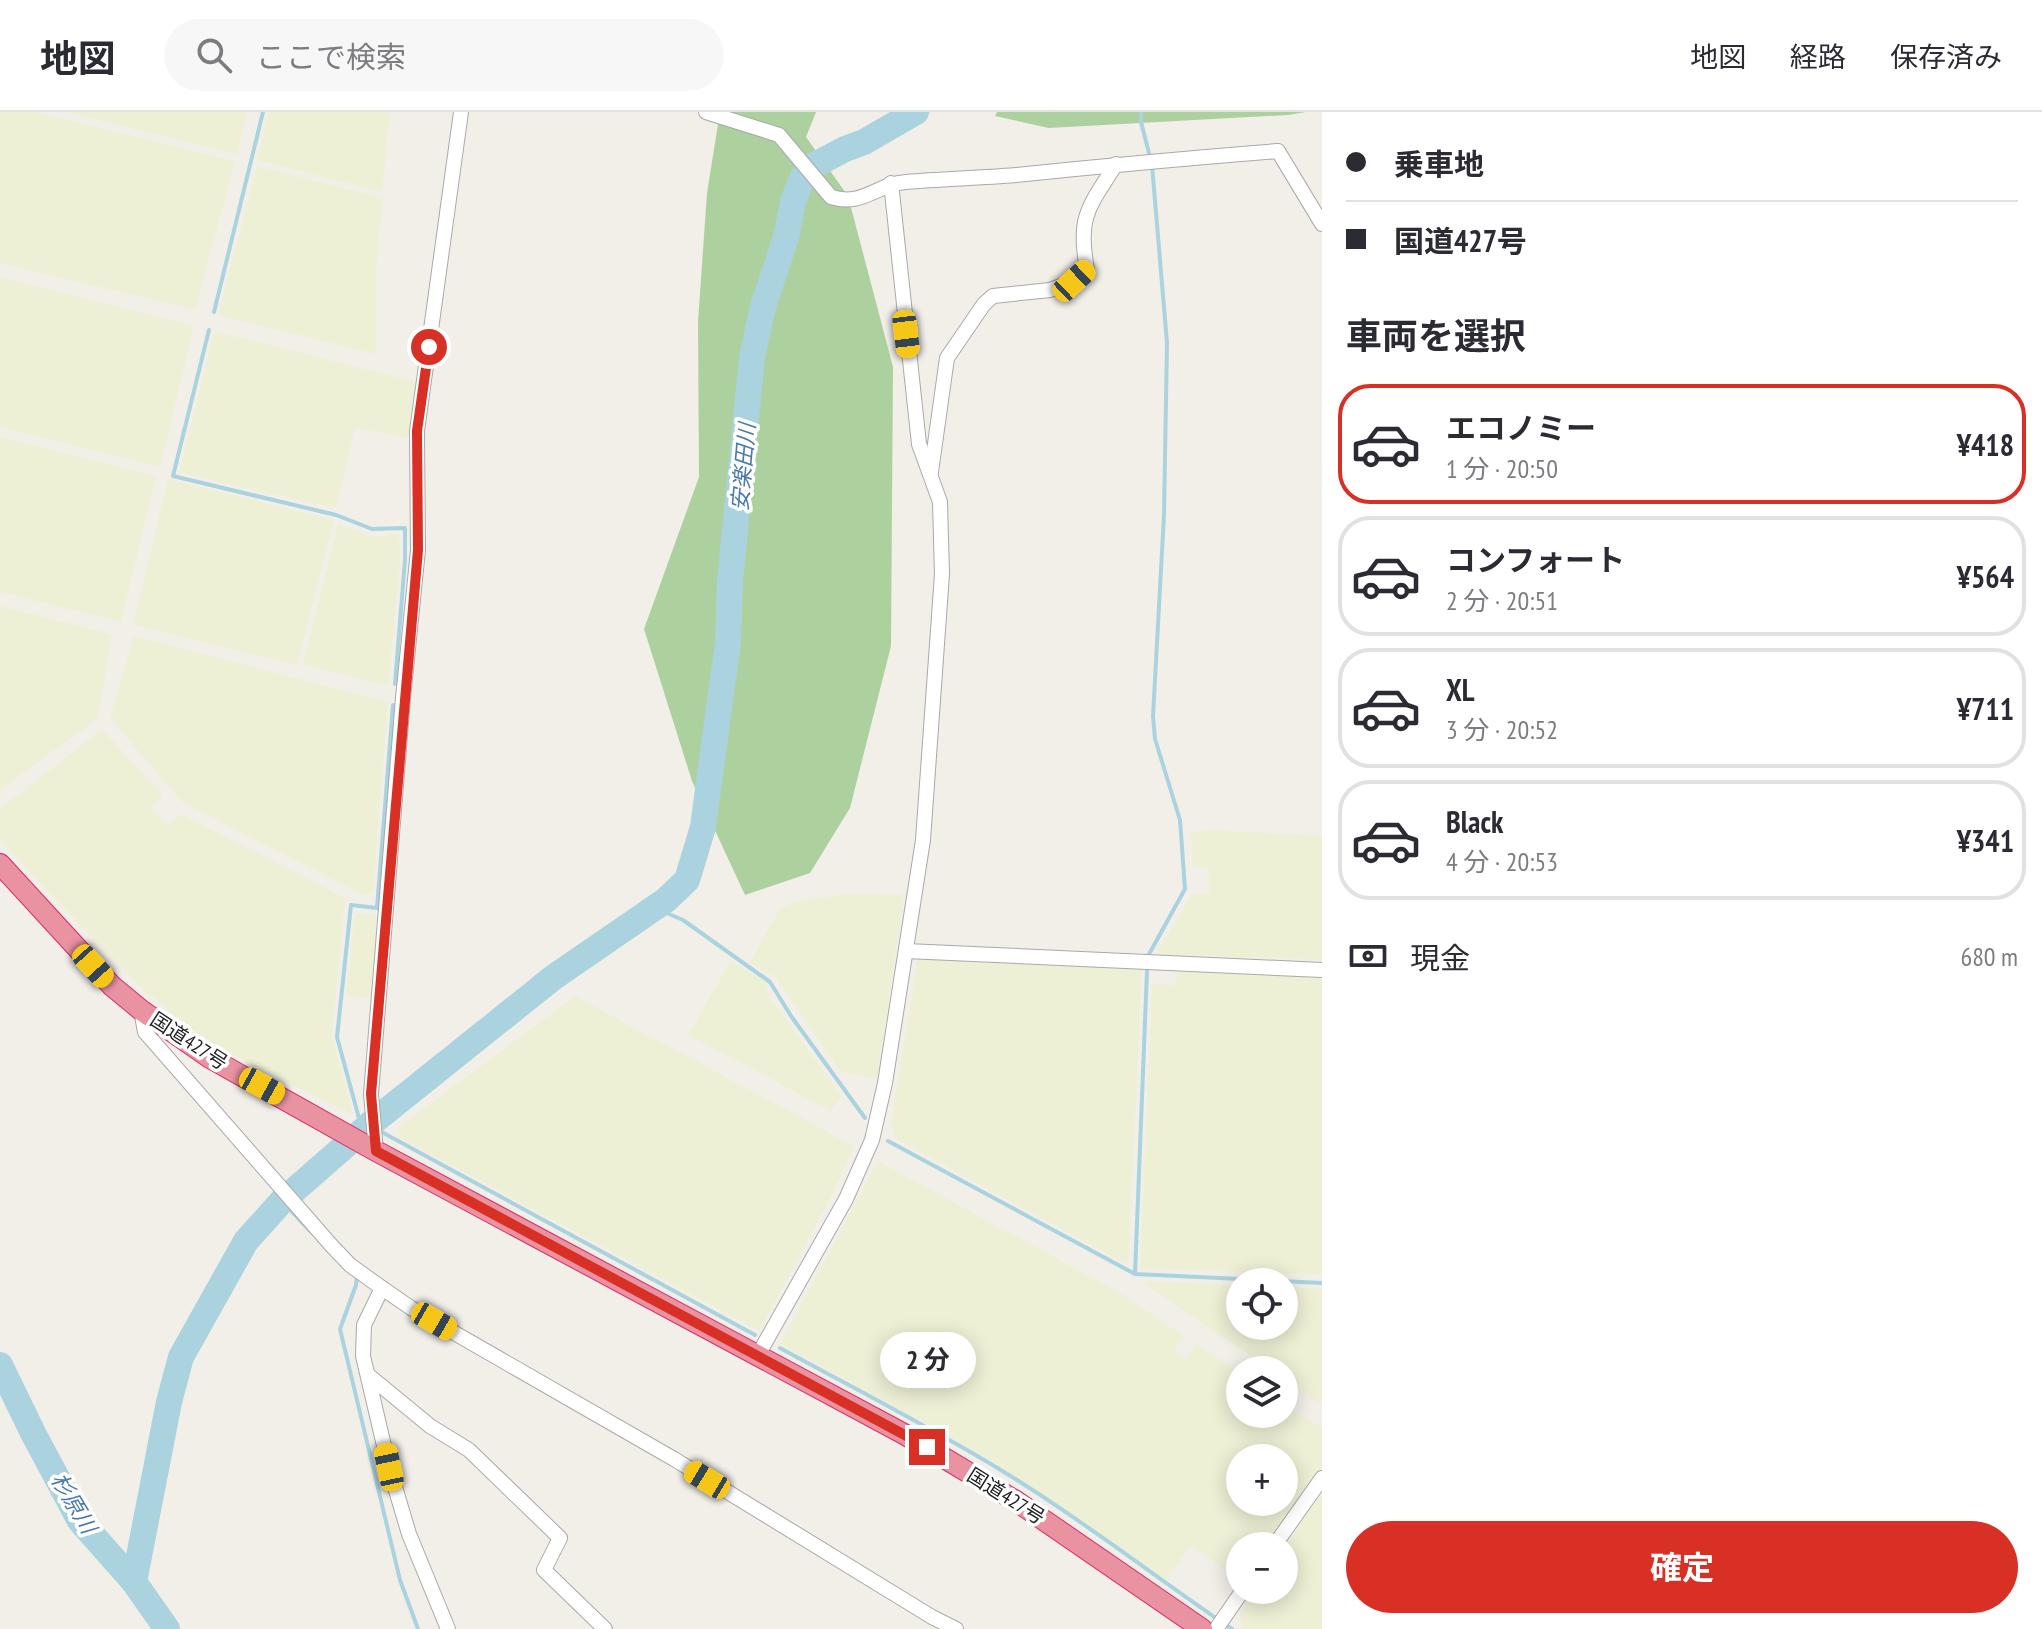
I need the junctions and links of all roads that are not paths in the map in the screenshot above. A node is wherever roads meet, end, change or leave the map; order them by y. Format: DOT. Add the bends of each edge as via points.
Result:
graph roads {
  1 [pos="461,112"];
  2 [pos="706,112"];
  3 [pos="1116,164"];
  4 [pos="891,183"];
  5 [pos="1322,224"];
  6 [pos="931,473"];
  7 [pos="0,864"];
  8 [pos="906,951"];
  9 [pos="1322,970"];
  10 [pos="141,1010"];
  11 [pos="371,1141"];
  12 [pos="382,1288"];
  13 [pos="758,1355"];
  14 [pos="368,1375"];
  15 [pos="1322,1478"];
  16 [pos="1284,1532"];
  17 [pos="1233,1604"];
  18 [pos="448,1629"];
  19 [pos="605,1629"];
  20 [pos="956,1629"];
  21 [pos="1202,1629"];
  22 [pos="1216,1629"];
  1 -- 11 [label="street" via="417,431 418,550"];
  2 -- 4 [label="street" via="779,135 831,197 860,200"];
  3 -- 4 [label="street"];
  3 -- 5 [label="street" via="1278,151"];
  3 -- 6 [label="street" via="1083,223 1087,269 1074,281 1050,290 993,296 947,358"];
  4 -- 6 [label="street" via="919,444"];
  6 -- 8 [label="street" via="940,502 942,574 923,840"];
  7 -- 10 [label="highway, 国道427号" via="112,986"];
  8 -- 9 [label="street"];
  8 -- 13 [label="street" via="872,1140 846,1199"];
  10 -- 11 [label="highway, 国道427号" via="210,1058 339,1130"];
  10 -- 12 [label="street" via="145,1032 350,1265"];
  11 -- 13 [label="highway, 国道427号"];
  12 -- 14 [label="street" via="363,1332"];
  12 -- 20 [label="street"];
  13 -- 21 [label="highway, 国道427号" via="1016,1501"];
  14 -- 18 [label="street" via="409,1534"];
  14 -- 19 [label="street" via="469,1450 560,1538 544,1570"];
  15 -- 16 [label="street"];
  17 -- 22 [label="street"];
}
